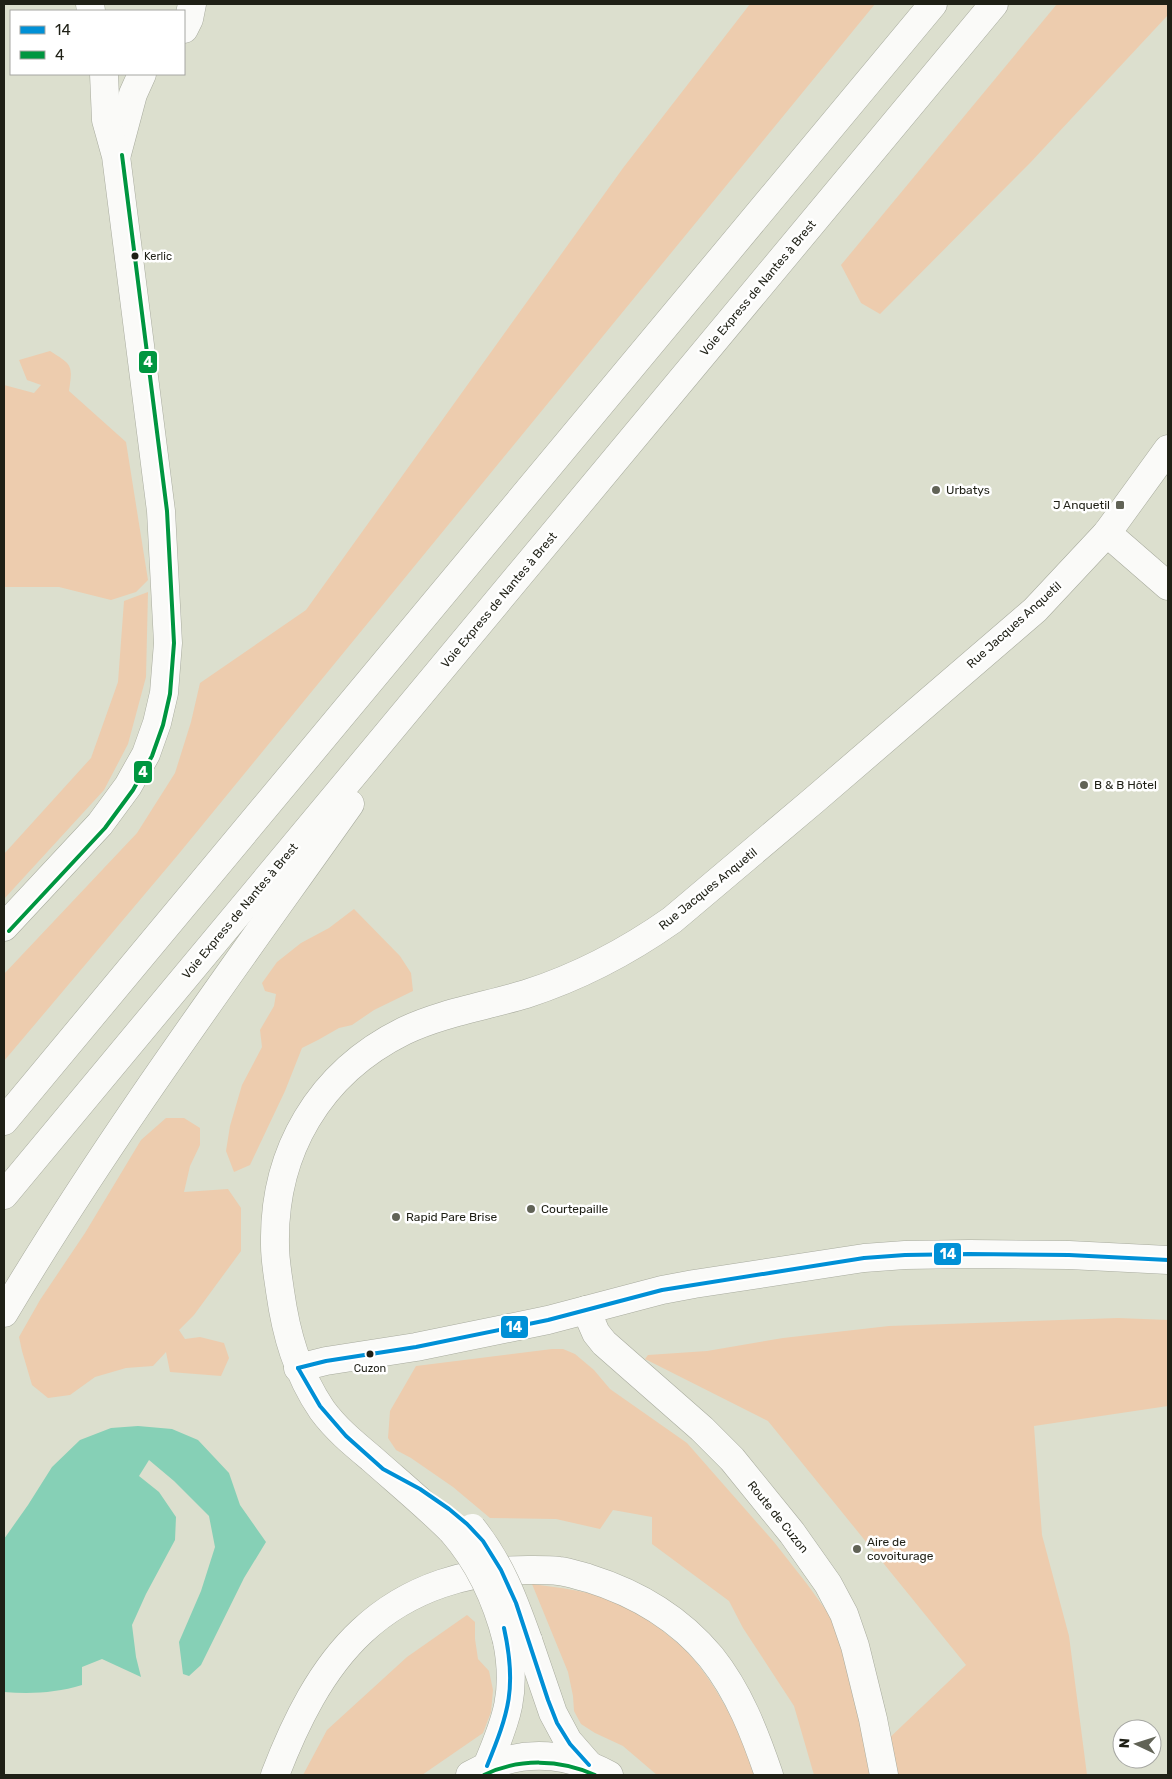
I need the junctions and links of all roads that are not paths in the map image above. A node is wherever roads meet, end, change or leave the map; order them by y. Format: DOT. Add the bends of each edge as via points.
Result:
graph roads {
  1 [pos="192,4"];
  2 [pos="933,4"];
  3 [pos="994,4"];
  4 [pos="185,27"];
  5 [pos="104,75"];
  6 [pos="142,75"];
  7 [pos="116,156"];
  8 [pos="1168,449"];
  9 [pos="1107,533"];
  10 [pos="1168,586"];
  11 [pos="476,628"];
  12 [pos="4,928"];
  13 [pos="4,1121"];
  14 [pos="4,1195"];
  15 [pos="1168,1260"];
  16 [pos="586,1310"];
  17 [pos="4,1313"];
  18 [pos="298,1368"];
  19 [pos="518,1641"];
  20 [pos="479,1770"];
  21 [pos="599,1770"];
  22 [pos="275,1775"];
  23 [pos="769,1775"];
  24 [pos="884,1775"];
  1 -- 4 [label="main road"];
  2 -- 13 [label="main road"];
  3 -- 11 [label="main road, Voie Express de Nantes à Brest"];
  5 -- 7 [label="main road" via="106,120"];
  6 -- 7 [label="main road"];
  7 -- 12 [label="main road" via="161,511 168,643 164,693 146,754 128,786 100,824"];
  8 -- 9 [label="main road, Rue Jacques Anquetil"];
  9 -- 10 [label="main road"];
  9 -- 18 [label="main road, Rue Jacques Anquetil" via="1035,610 672,920 604,962 549,986 403,1032 368,1053 333,1082 306,1117 287,1160 275,1223 283,1310"];
  11 -- 14 [label="main road, Voie Express de Nantes à Brest"];
  11 -- 17 [label="main road" via="123,1126"];
  15 -- 16 [label="main road" via="1059,1255 872,1257 694,1284"];
  16 -- 18 [label="main road" via="416,1347"];
  16 -- 24 [label="main road, Route de Cuzon" via="604,1343 732,1459 792,1533 828,1584 844,1614 855,1646"];
  18 -- 19 [label="main road, bridge" via="331,1422 350,1441 431,1510 462,1529 468,1551 486,1582 502,1622"];
  19 -- 20 [label="main road" via="509,1709"];
  19 -- 21 [label="main road" via="568,1741"];
  20 -- 21 [label="main road" via="512,1758 538,1755 564,1758"];
  22 -- 23 [label="main road" via="310,1699 331,1667 362,1631 429,1588 464,1576 513,1570 559,1571 597,1581 649,1604 672,1620 710,1657 727,1680 754,1732"];
}
